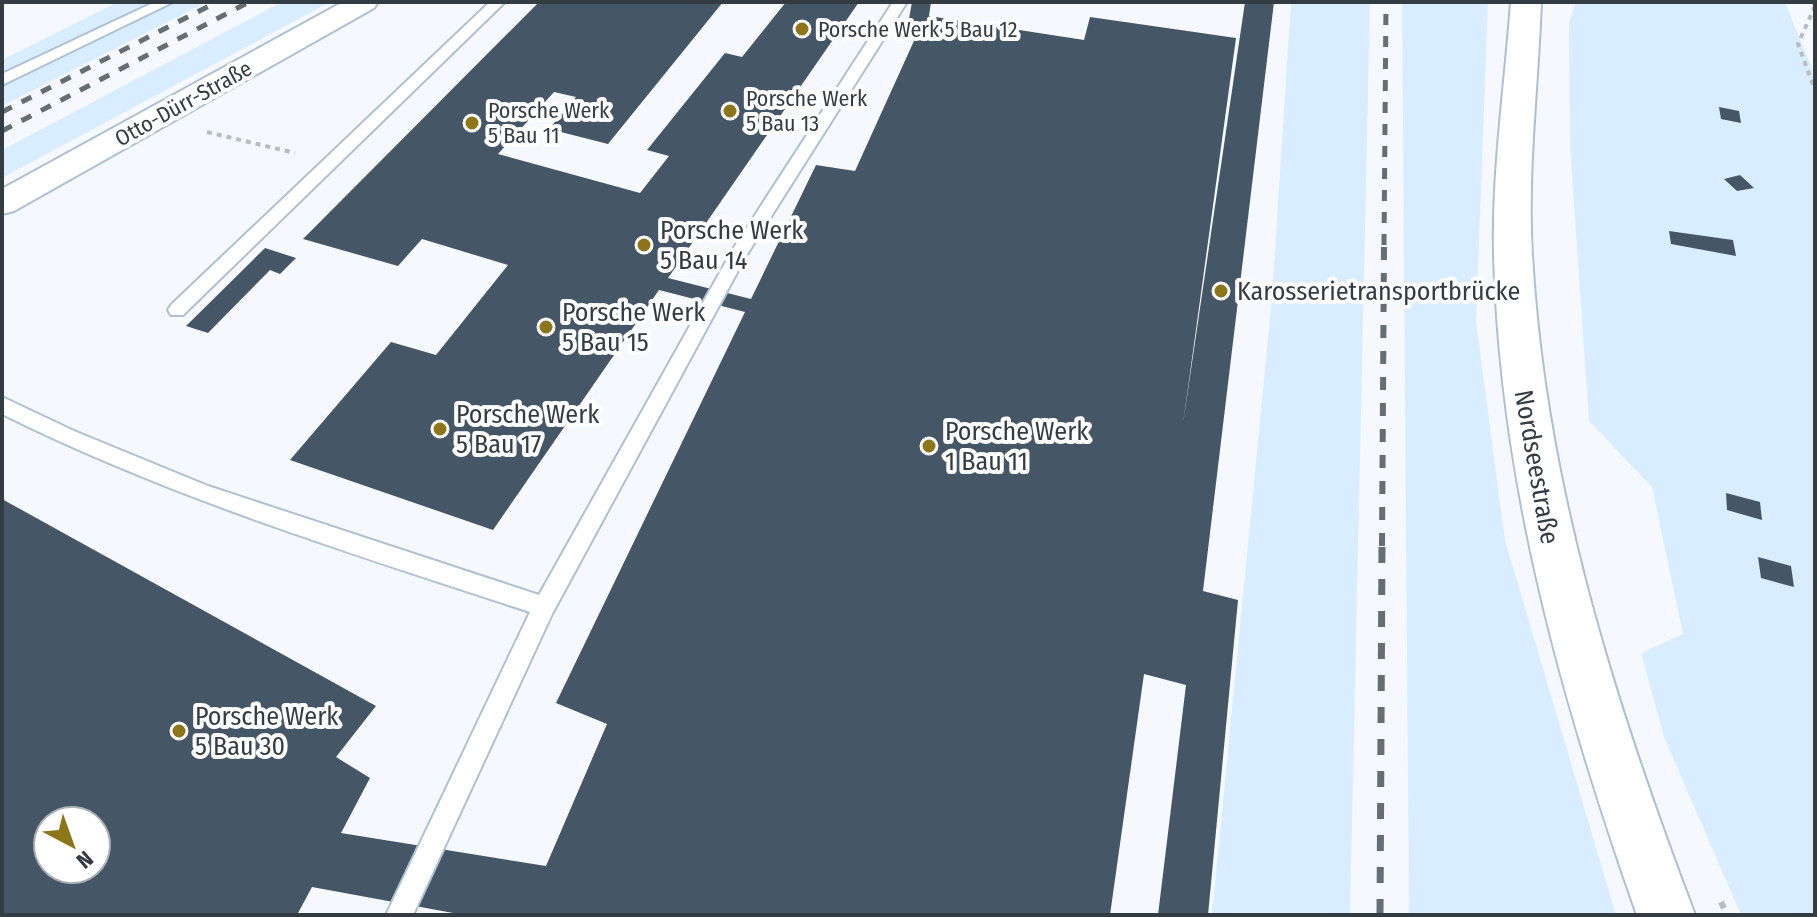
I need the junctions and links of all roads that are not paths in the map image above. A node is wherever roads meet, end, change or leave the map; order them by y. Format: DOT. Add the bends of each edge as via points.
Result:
graph roads {
  1 [pos="166,2"];
  2 [pos="364,2"];
  3 [pos="498,2"];
  4 [pos="900,2"];
  5 [pos="1526,2"];
  6 [pos="2,80"];
  7 [pos="2,203"];
  8 [pos="177,310"];
  9 [pos="2,405"];
  10 [pos="544,607"];
  11 [pos="399,915"];
  12 [pos="1666,915"];
  1 -- 6 [label="lane"];
  2 -- 7 [label="street, Otto-Dürr-Straße"];
  3 -- 8 [label="lane"];
  4 -- 10 [label="lane" via="739,253"];
  5 -- 12 [label="main road, Nordseestraße" via="1513,253 1519,358 1536,481 1583,670"];
  9 -- 10 [label="lane" via="161,479"];
  10 -- 11 [label="lane"];
}
